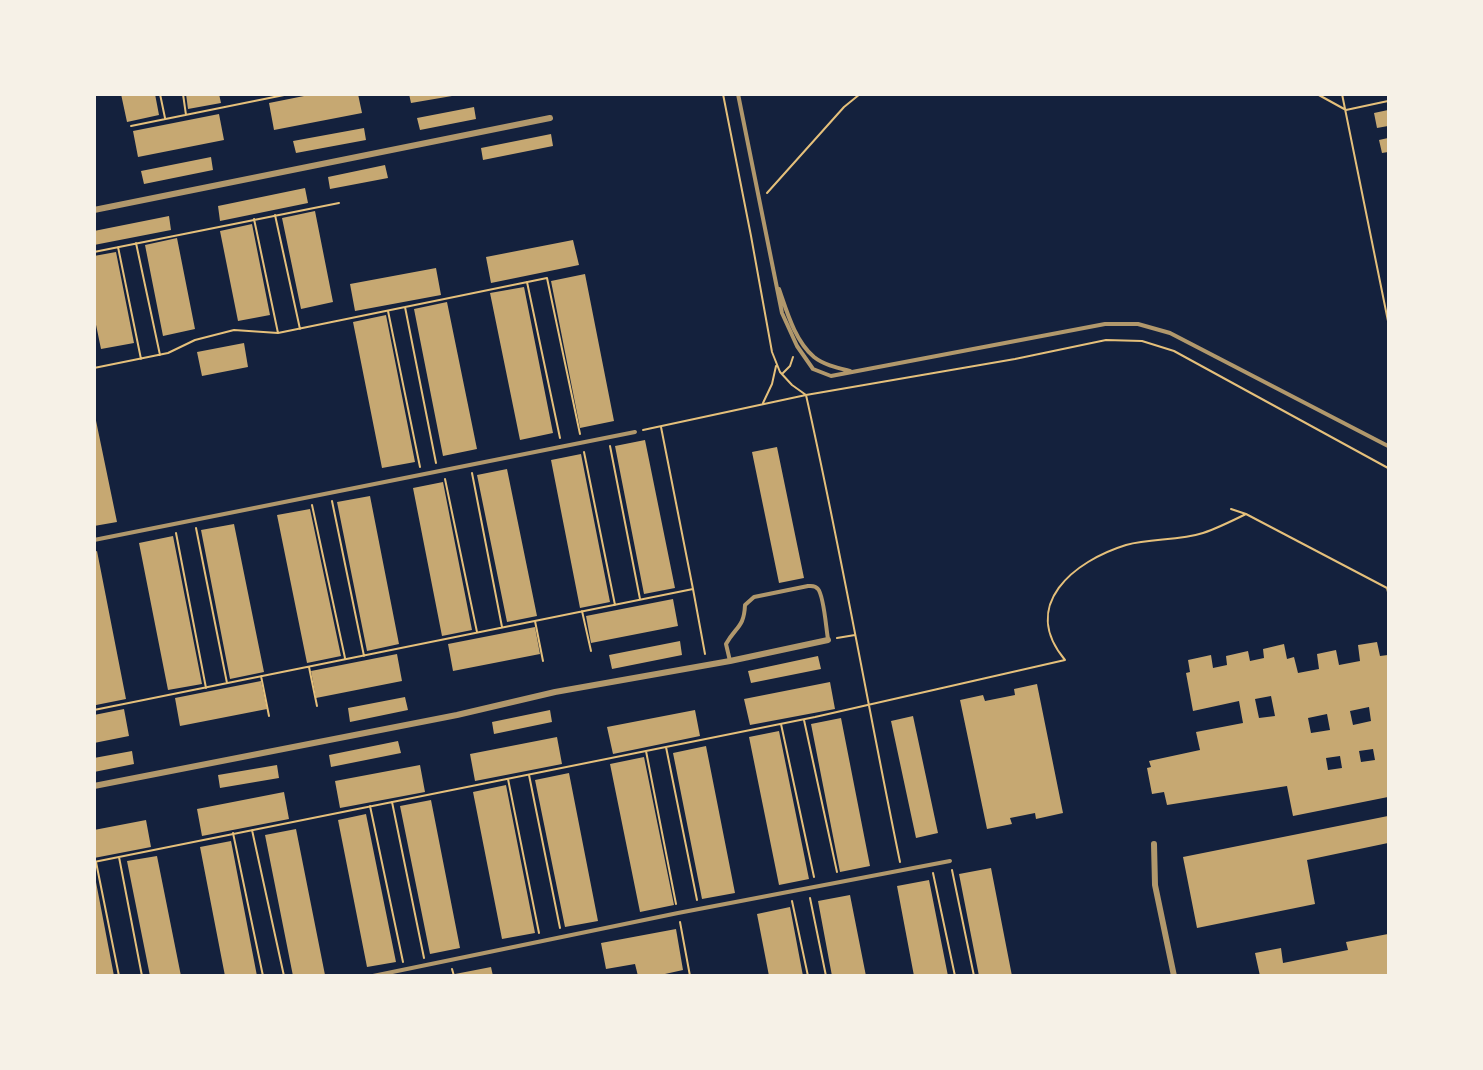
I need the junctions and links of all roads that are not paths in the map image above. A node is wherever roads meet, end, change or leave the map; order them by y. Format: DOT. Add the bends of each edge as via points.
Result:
graph roads {
  1 [pos="738,94"];
  2 [pos="550,118"];
  3 [pos="94,210"];
  4 [pos="773,270"];
  5 [pos="854,372"];
  6 [pos="635,432"];
  7 [pos="1389,446"];
  8 [pos="94,540"];
  9 [pos="828,640"];
  10 [pos="730,661"];
  11 [pos="94,786"];
  12 [pos="1154,844"];
  13 [pos="950,861"];
  14 [pos="373,975"];
  15 [pos="1174,975"];
  1 -- 4 [label="lane"];
  2 -- 3 [label="street"];
  4 -- 5 [label="lane" via="799,339 815,358"];
  4 -- 5 [label="lane" via="783,312 797,346 813,369 831,376"];
  5 -- 7 [label="lane" via="1105,324 1137,324 1170,333"];
  6 -- 8 [label="lane"];
  9 -- 10 [label="street"];
  9 -- 10 [label="lane" via="816,587 754,597 745,605 742,624 726,644"];
  10 -- 11 [label="street" via="555,692"];
  12 -- 15 [label="street" via="1155,885"];
  13 -- 14 [label="lane"];
}
